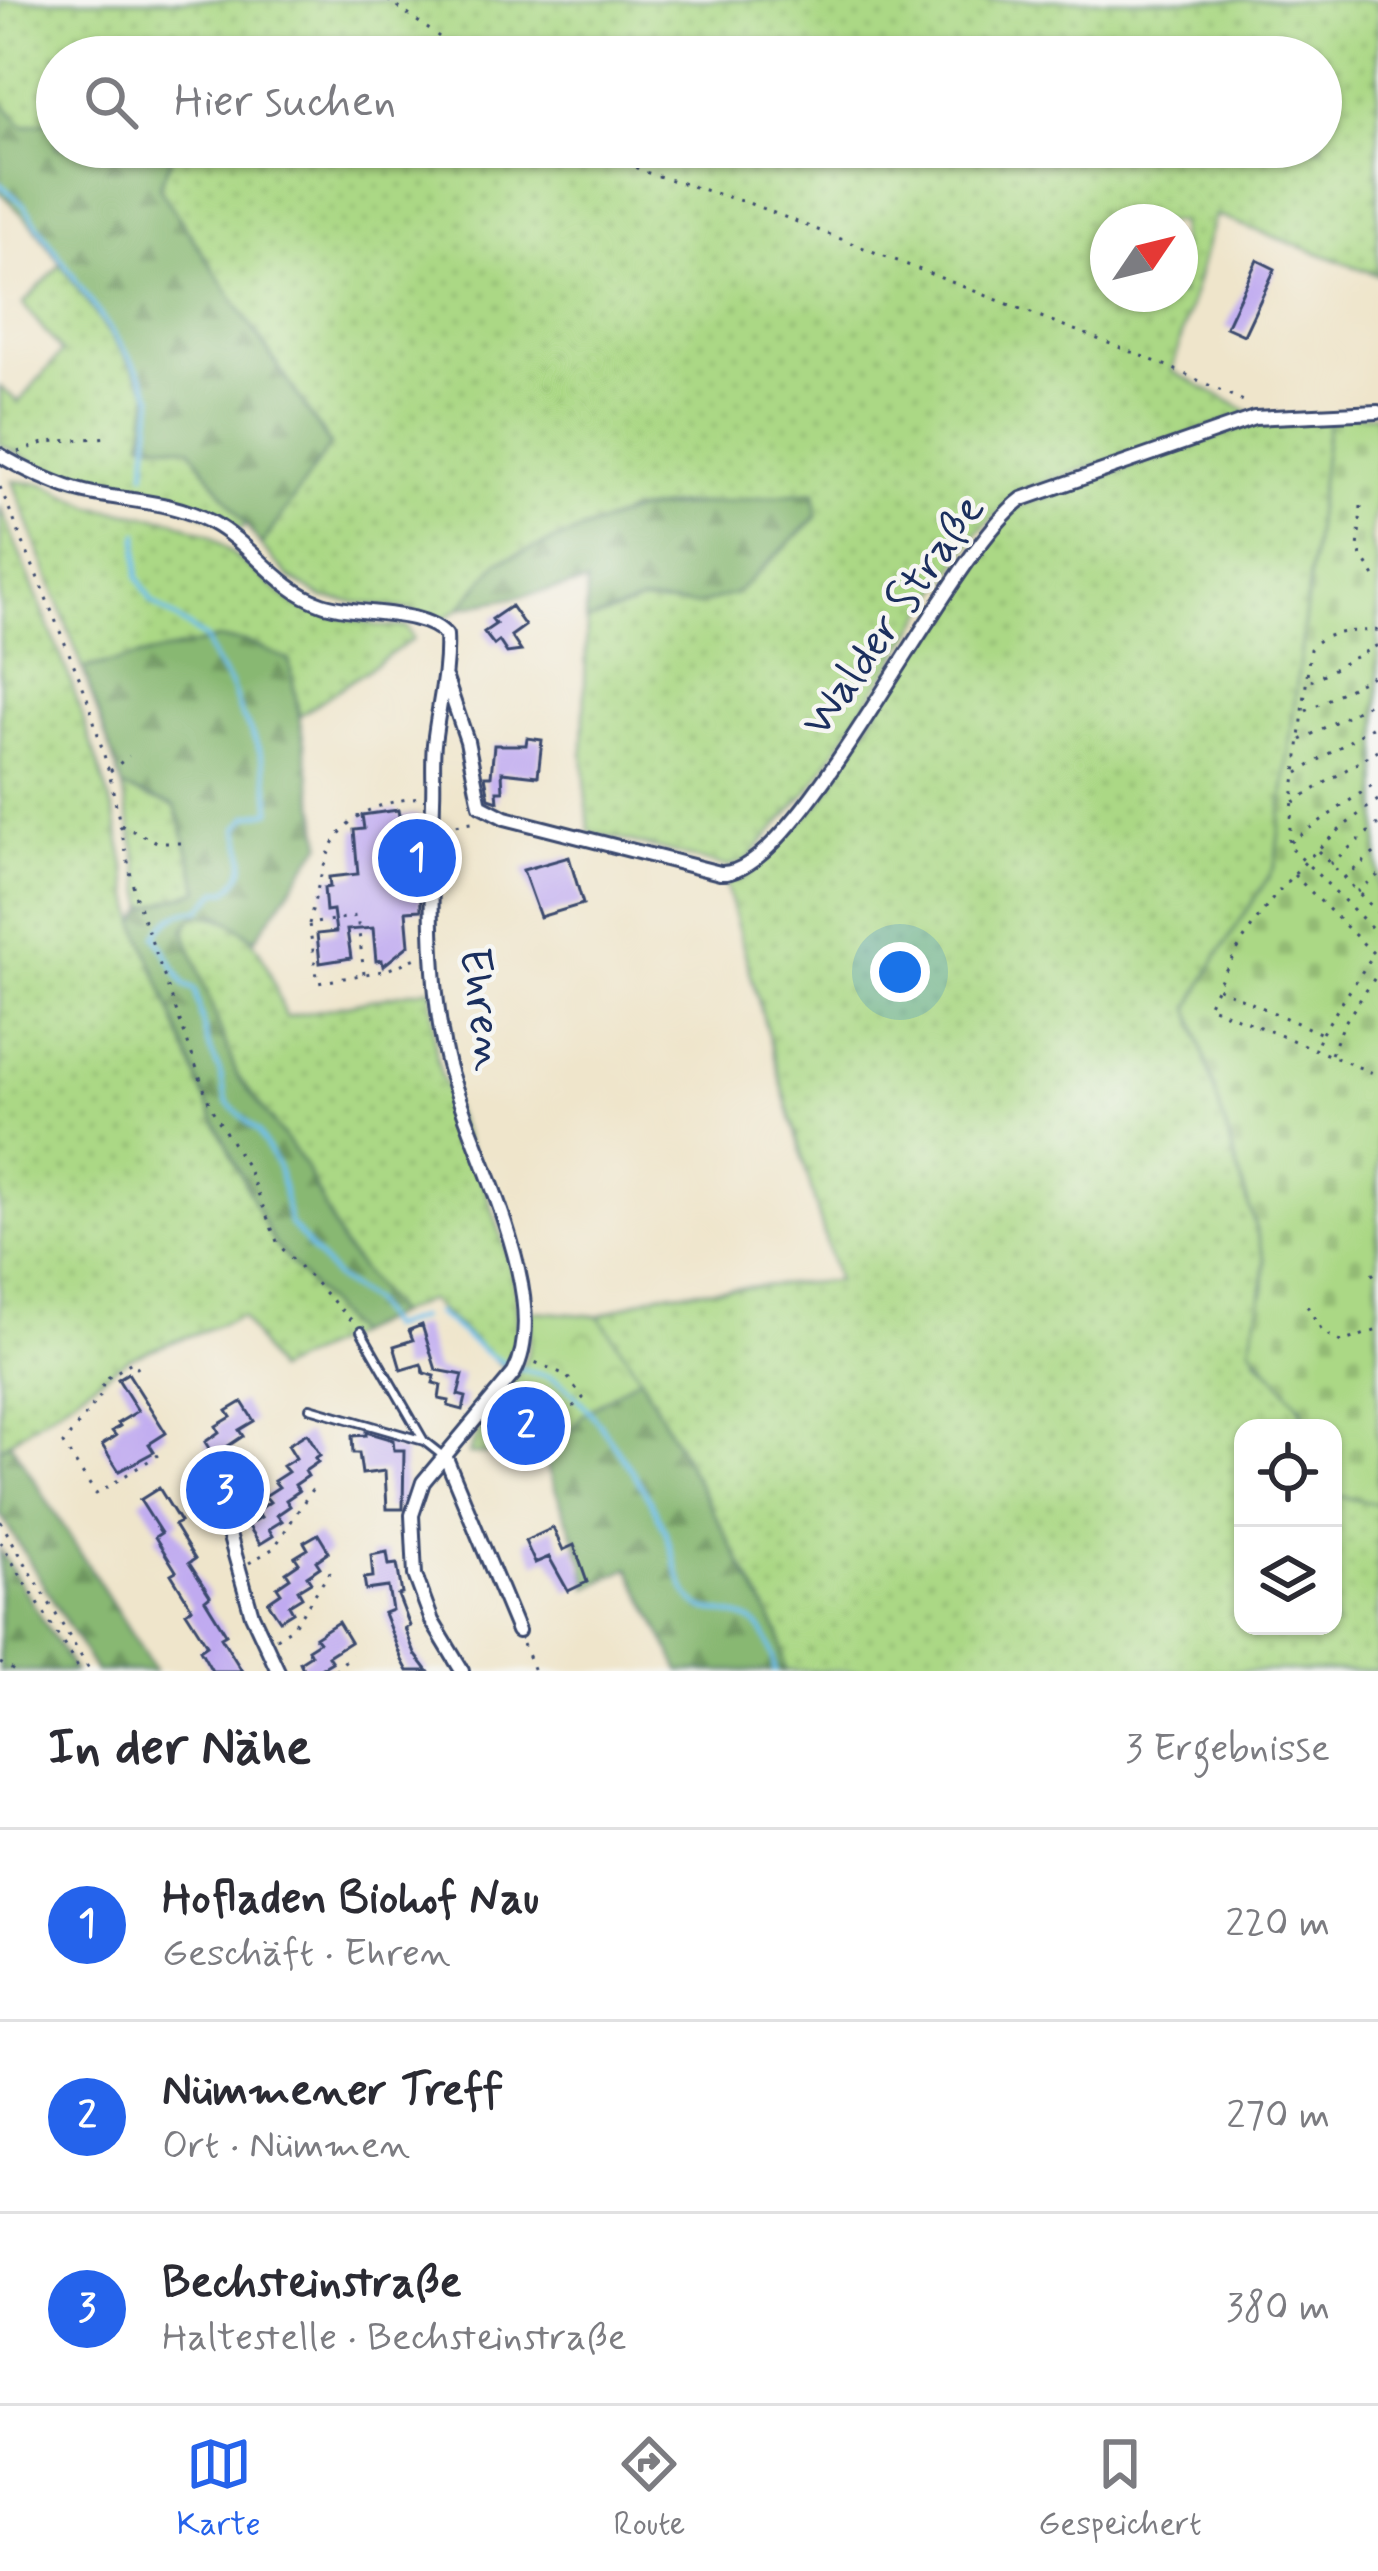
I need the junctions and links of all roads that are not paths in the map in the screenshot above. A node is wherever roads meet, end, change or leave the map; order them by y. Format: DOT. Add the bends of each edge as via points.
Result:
graph roads {
  1 [pos="1378,412"];
  2 [pos="2,457"];
  3 [pos="446,678"];
  4 [pos="361,1331"];
  5 [pos="496,1398"];
  6 [pos="310,1408"];
  7 [pos="481,1417"];
  8 [pos="424,1441"];
  9 [pos="446,1458"];
  10 [pos="218,1495"];
  11 [pos="518,1631"];
  12 [pos="278,1671"];
  13 [pos="462,1671"];
  1 -- 3 [label="street, Walder Straße" via="1265,416 1011,507 805,808 746,868 720,873 495,814 476,800"];
  2 -- 3 [label="street" via="85,492 194,514 235,537 290,588 327,606 432,622 446,635"];
  3 -- 5 [label="street, Ehren" via="432,829 446,1056 511,1244 525,1330 515,1369"];
  4 -- 8 [label="lane"];
  5 -- 7 [label="street"];
  5 -- 7 [label="lane" via="507,1407 505,1421 491,1426"];
  6 -- 8 [label="lane"];
  7 -- 9 [label="street"];
  8 -- 9 [label="lane"];
  9 -- 11 [label="street"];
  9 -- 13 [label="street" via="420,1489 412,1544 423,1600"];
  10 -- 12 [label="street" via="237,1570"];
}
